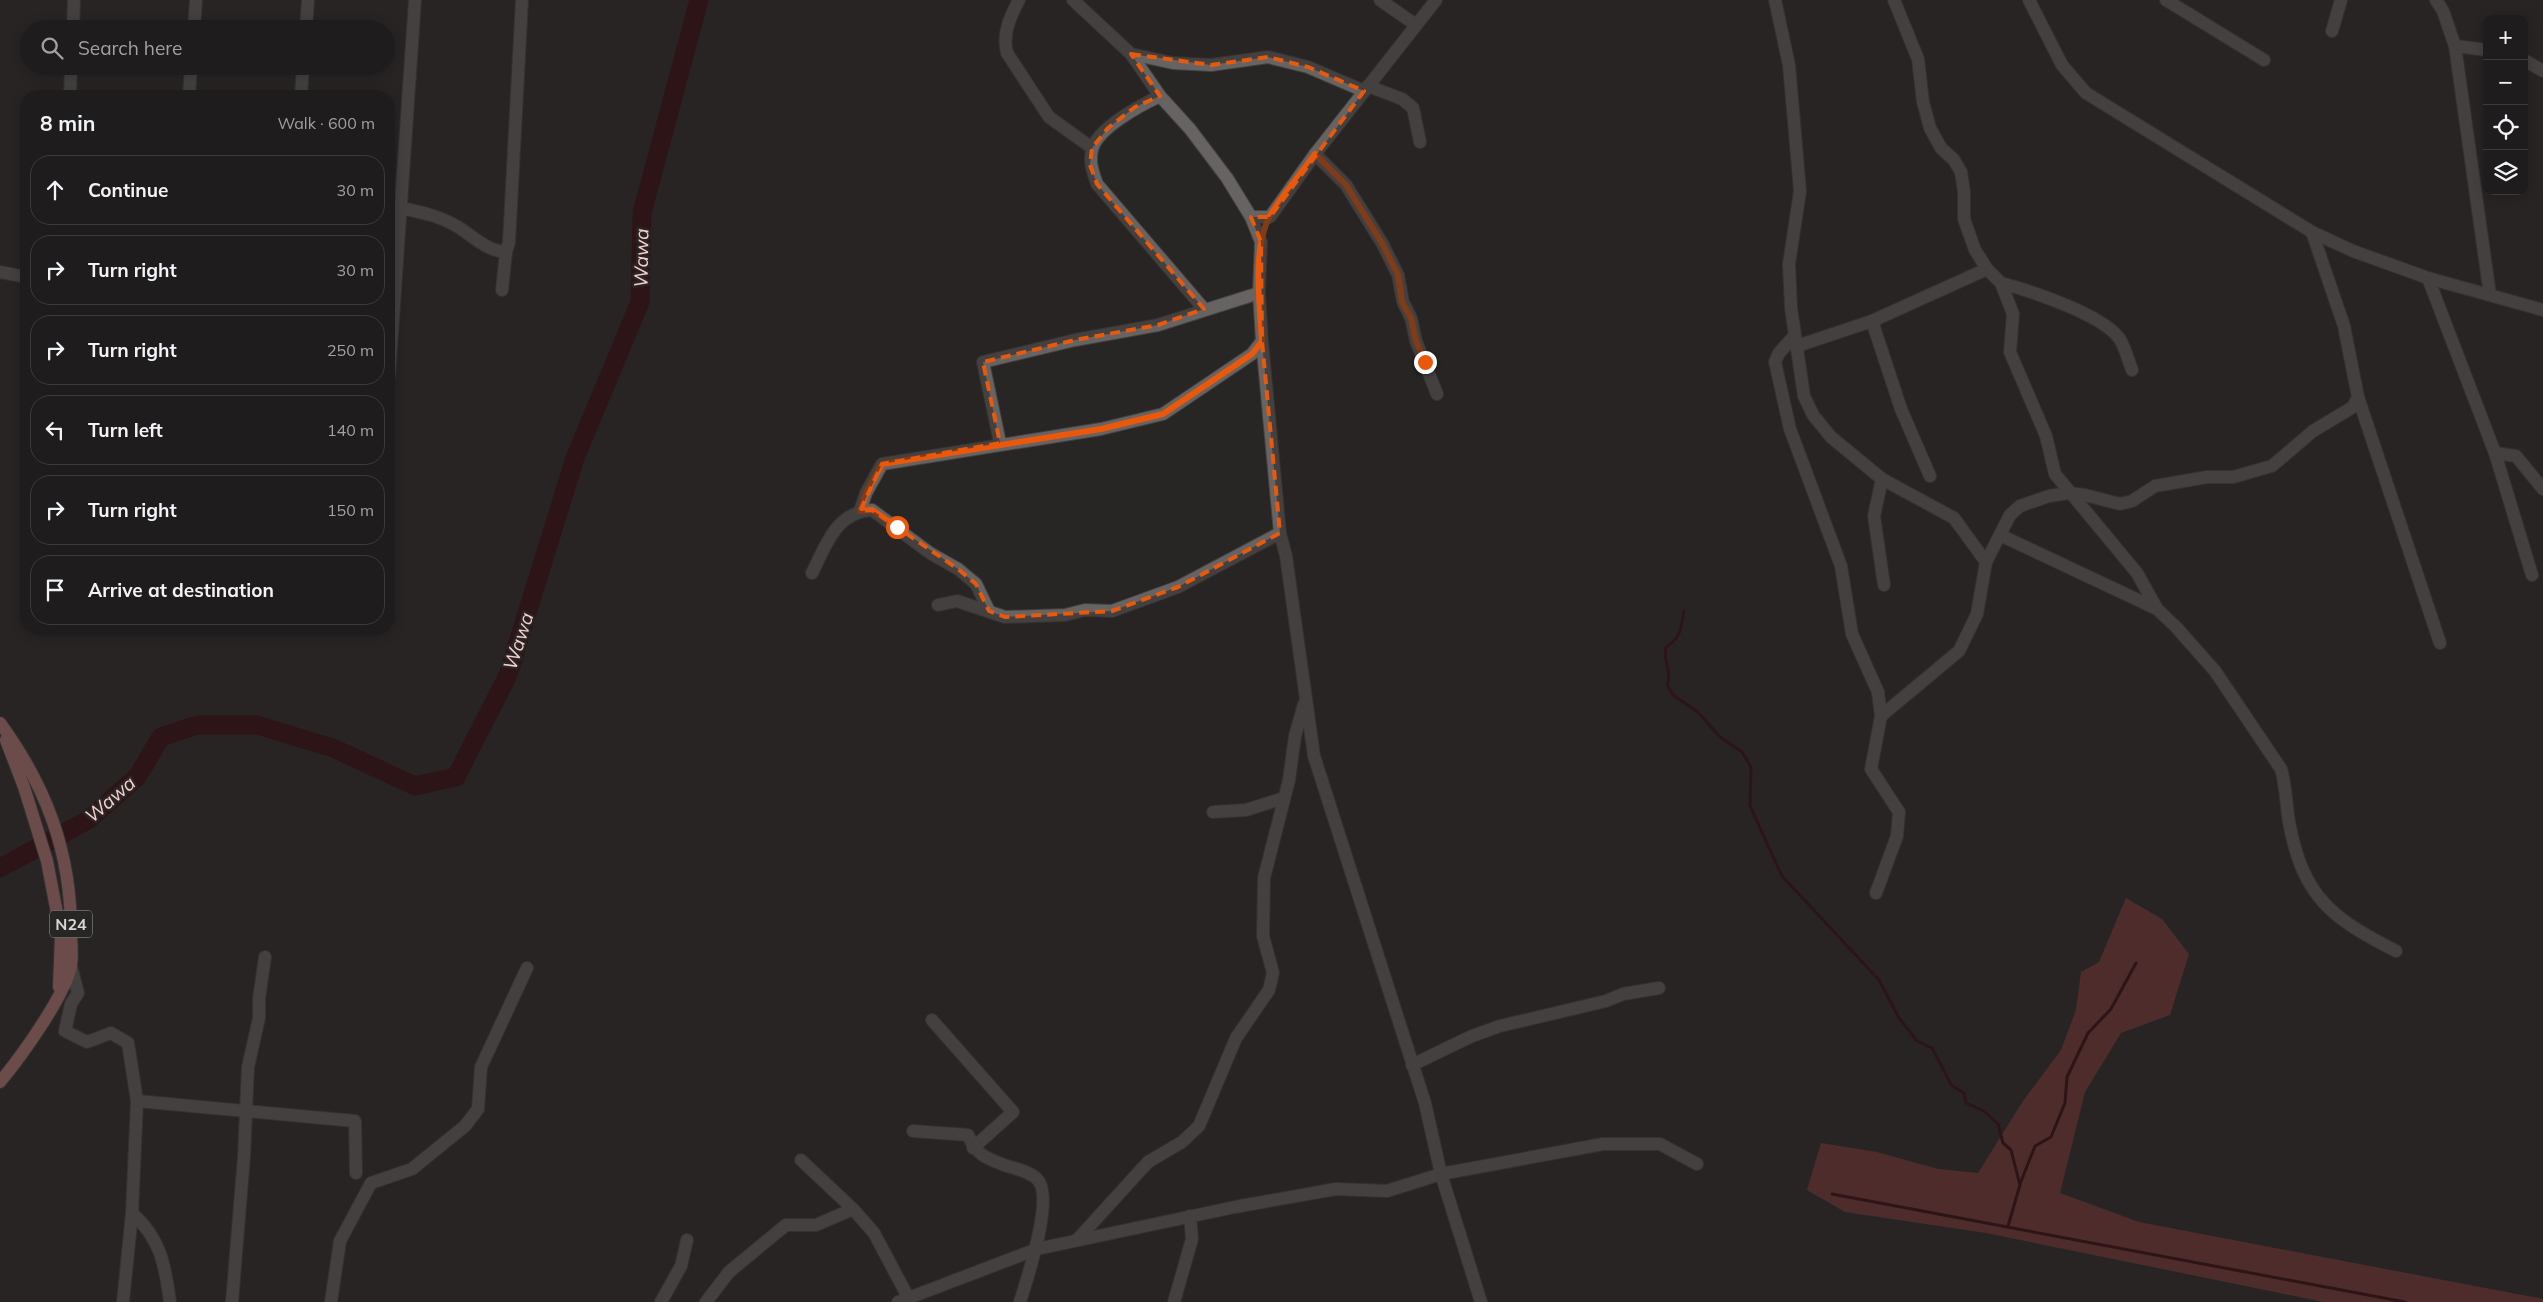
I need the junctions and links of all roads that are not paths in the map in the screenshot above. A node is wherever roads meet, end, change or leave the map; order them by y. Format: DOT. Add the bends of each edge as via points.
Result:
graph roads {
  1 [pos="74,0"];
  2 [pos="196,0"];
  3 [pos="308,0"];
  4 [pos="415,0"];
  5 [pos="522,0"];
  6 [pos="1018,0"];
  7 [pos="1073,0"];
  8 [pos="1380,0"];
  9 [pos="1436,0"];
  10 [pos="1775,0"];
  11 [pos="1894,0"];
  12 [pos="2029,0"];
  13 [pos="2166,0"];
  14 [pos="2341,0"];
  15 [pos="2436,0"];
  16 [pos="73,20"];
  17 [pos="195,20"];
  18 [pos="307,20"];
  19 [pos="1416,25"];
  20 [pos="2332,31"];
  21 [pos="2455,46"];
  22 [pos="2483,50"];
  23 [pos="1131,54"];
  24 [pos="2264,60"];
  25 [pos="2528,62"];
  26 [pos="2543,71"];
  27 [pos="71,75"];
  28 [pos="190,75"];
  29 [pos="302,75"];
  30 [pos="1366,88"];
  31 [pos="70,90"];
  32 [pos="189,90"];
  33 [pos="301,90"];
  34 [pos="1160,96"];
  35 [pos="1420,142"];
  36 [pos="1092,148"];
  37 [pos="1315,154"];
  38 [pos="400,208"];
  39 [pos="1251,217"];
  40 [pos="1270,217"];
  41 [pos="2312,232"];
  42 [pos="1261,242"];
  43 [pos="506,252"];
  44 [pos="395,268"];
  45 [pos="1987,269"];
  46 [pos="0,272"];
  47 [pos="20,276"];
  48 [pos="2428,278"];
  49 [pos="2001,284"];
  50 [pos="502,290"];
  51 [pos="1259,293"];
  52 [pos="2490,295"];
  53 [pos="1204,309"];
  54 [pos="2543,310"];
  55 [pos="1872,321"];
  56 [pos="1796,340"];
  57 [pos="1262,341"];
  58 [pos="2132,370"];
  59 [pos="1437,394"];
  60 [pos="2358,397"];
  61 [pos="1000,443"];
  62 [pos="2495,453"];
  63 [pos="1930,476"];
  64 [pos="1882,479"];
  65 [pos="2543,489"];
  66 [pos="2069,493"];
  67 [pos="860,511"];
  68 [pos="1280,533"];
  69 [pos="2000,535"];
  70 [pos="1986,562"];
  71 [pos="812,572"];
  72 [pos="2532,575"];
  73 [pos="1884,585"];
  74 [pos="938,605"];
  75 [pos="2157,609"];
  76 [pos="989,611"];
  77 [pos="2440,643"];
  78 [pos="1305,698"];
  79 [pos="1881,716"];
  80 [pos="0,723"];
  81 [pos="1284,798"];
  82 [pos="1214,812"];
  83 [pos="1876,893"];
  84 [pos="2396,951"];
  85 [pos="265,957"];
  86 [pos="71,966"];
  87 [pos="527,968"];
  88 [pos="1660,988"];
  89 [pos="59,994"];
  90 [pos="932,1020"];
  91 [pos="1412,1065"];
  92 [pos="0,1082"];
  93 [pos="137,1101"];
  94 [pos="245,1111"];
  95 [pos="913,1131"];
  96 [pos="973,1148"];
  97 [pos="801,1160"];
  98 [pos="1697,1164"];
  99 [pos="356,1173"];
  100 [pos="1441,1174"];
  101 [pos="853,1209"];
  102 [pos="132,1213"];
  103 [pos="1190,1216"];
  104 [pos="687,1240"];
  105 [pos="1077,1240"];
  106 [pos="1037,1249"];
  107 [pos="332,1300"];
  108 [pos="903,1300"];
  109 [pos="123,1302"];
  110 [pos="170,1302"];
  111 [pos="232,1302"];
  112 [pos="661,1302"];
  113 [pos="706,1302"];
  114 [pos="1020,1302"];
  115 [pos="1174,1302"];
  116 [pos="1481,1302"];
  1 -- 16 [label="street"];
  2 -- 17 [label="street"];
  3 -- 18 [label="street"];
  4 -- 38 [label="street"];
  5 -- 43 [label="street"];
  6 -- 36 [label="street" via="1004,42 1007,53 1050,117"];
  7 -- 23 [label="street"];
  8 -- 19 [label="street"];
  9 -- 19 [label="street"];
  10 -- 56 [label="street" via="1790,65 1800,191 1789,264"];
  11 -- 45 [label="street" via="1918,59 1930,128 1941,148 1961,172 1964,219 1975,250"];
  12 -- 41 [label="street" via="2062,65 2086,93"];
  13 -- 24 [label="street"];
  14 -- 20 [label="street"];
  15 -- 21 [label="street"];
  19 -- 30 [label="street"];
  21 -- 22 [label="street"];
  21 -- 52 [label="street"];
  23 -- 30 [label="street" via="1173,63 1211,65 1268,57 1308,67"];
  23 -- 34 [label="street"];
  25 -- 26 [label="street"];
  27 -- 31 [label="street"];
  28 -- 32 [label="street"];
  29 -- 33 [label="street"];
  30 -- 35 [label="street" via="1402,99 1413,108"];
  30 -- 37 [label="street"];
  34 -- 36 [label="street" via="1135,107 1108,128"];
  34 -- 39 [label="street" via="1227,178"];
  36 -- 53 [label="street" via="1090,165 1097,184"];
  37 -- 40 [label="street"];
  37 -- 59 [label="street" via="1346,185 1382,243 1398,275 1402,302 1411,318 1416,341"];
  38 -- 43 [label="street" via="427,212 458,227 487,247"];
  38 -- 44 [label="street"];
  39 -- 40 [label="street"];
  39 -- 42 [label="street"];
  40 -- 42 [label="street"];
  41 -- 48 [label="street" via="2353,251"];
  41 -- 60 [label="street" via="2344,326"];
  42 -- 51 [label="street"];
  43 -- 50 [label="street"];
  45 -- 49 [label="street"];
  45 -- 55 [label="street"];
  46 -- 47 [label="street"];
  48 -- 52 [label="street"];
  48 -- 62 [label="street"];
  49 -- 58 [label="street" via="2022,289 2103,322 2120,339"];
  49 -- 66 [label="street" via="2013,314 2010,352 2046,436 2055,474"];
  51 -- 53 [label="street"];
  51 -- 57 [label="street"];
  52 -- 54 [label="street"];
  53 -- 61 [label="street" via="1158,325 983,362"];
  55 -- 56 [label="street"];
  55 -- 63 [label="street" via="1901,409"];
  56 -- 64 [label="street" via="1804,396 1813,415 1831,437"];
  56 -- 79 [label="street" via="1779,352 1775,362 1781,393 1790,429 1841,566 1852,634 1878,692"];
  57 -- 61 [label="street" via="1252,354 1163,414 1101,429"];
  57 -- 68 [label="street"];
  60 -- 66 [label="street" via="2353,407 2313,431 2272,466 2233,477 2207,477 2155,486 2132,501 2120,504"];
  60 -- 77 [label="street"];
  61 -- 67 [label="street" via="882,464"];
  62 -- 65 [label="street" via="2516,456"];
  62 -- 72 [label="street"];
  64 -- 70 [label="street" via="1954,518"];
  64 -- 73 [label="street" via="1874,516"];
  66 -- 69 [label="street" via="2020,506 2010,515"];
  66 -- 75 [label="street" via="2137,573"];
  67 -- 71 [label="street" via="845,518 833,530"];
  67 -- 76 [label="street" via="872,510 930,553 958,569 976,584"];
  68 -- 76 [label="street" via="1178,586 1112,611 1004,617"];
  68 -- 78 [label="street"];
  69 -- 70 [label="street"];
  69 -- 75 [label="street"];
  70 -- 79 [label="street" via="1977,614 1959,651"];
  74 -- 76 [label="street" via="957,601"];
  75 -- 84 [label="street" via="2215,671 2281,769 2299,860 2316,895 2334,915 2356,931"];
  78 -- 81 [label="street"];
  78 -- 91 [label="street" via="1314,756"];
  79 -- 83 [label="street" via="1871,769 1898,812 1897,836"];
  80 -- 86 [label="main road, N24" via="35,775 63,853 71,916"];
  80 -- 89 [label="main road, N24" via="47,861 61,934"];
  81 -- 82 [label="street" via="1246,810"];
  81 -- 105 [label="street" via="1264,878 1264,936 1273,973 1269,990 1236,1038 1198,1126 1182,1142 1148,1162"];
  85 -- 94 [label="street" via="259,1018 248,1067"];
  86 -- 89 [label="main road, N24"];
  86 -- 93 [label="street" via="78,993 71,1004 65,1030 86,1042 111,1033 128,1043"];
  87 -- 107 [label="street" via="481,1067 478,1109 465,1126 412,1169 371,1183 340,1241"];
  88 -- 91 [label="street" via="1623,994 1500,1026"];
  89 -- 92 [label="main road, N24" via="22,1056"];
  90 -- 96 [label="street" via="1013,1112"];
  91 -- 100 [label="street" via="1425,1103"];
  93 -- 94 [label="street"];
  93 -- 102 [label="street"];
  94 -- 99 [label="street" via="356,1121"];
  94 -- 111 [label="street"];
  95 -- 96 [label="street" via="968,1135"];
  96 -- 106 [label="street" via="985,1158 1026,1172 1039,1180 1044,1194"];
  97 -- 101 [label="street"];
  98 -- 100 [label="street" via="1660,1144 1603,1144"];
  100 -- 103 [label="street" via="1387,1191 1336,1189"];
  100 -- 116 [label="street"];
  101 -- 108 [label="street" via="874,1233"];
  101 -- 113 [label="street" via="816,1225 786,1225 729,1272"];
  102 -- 109 [label="street"];
  102 -- 110 [label="street" via="146,1226 158,1245"];
  103 -- 105 [label="street"];
  103 -- 115 [label="street" via="1192,1239"];
  104 -- 112 [label="street" via="681,1266"];
  105 -- 106 [label="street"];
  106 -- 108 [label="street"];
  106 -- 114 [label="street"];
}
